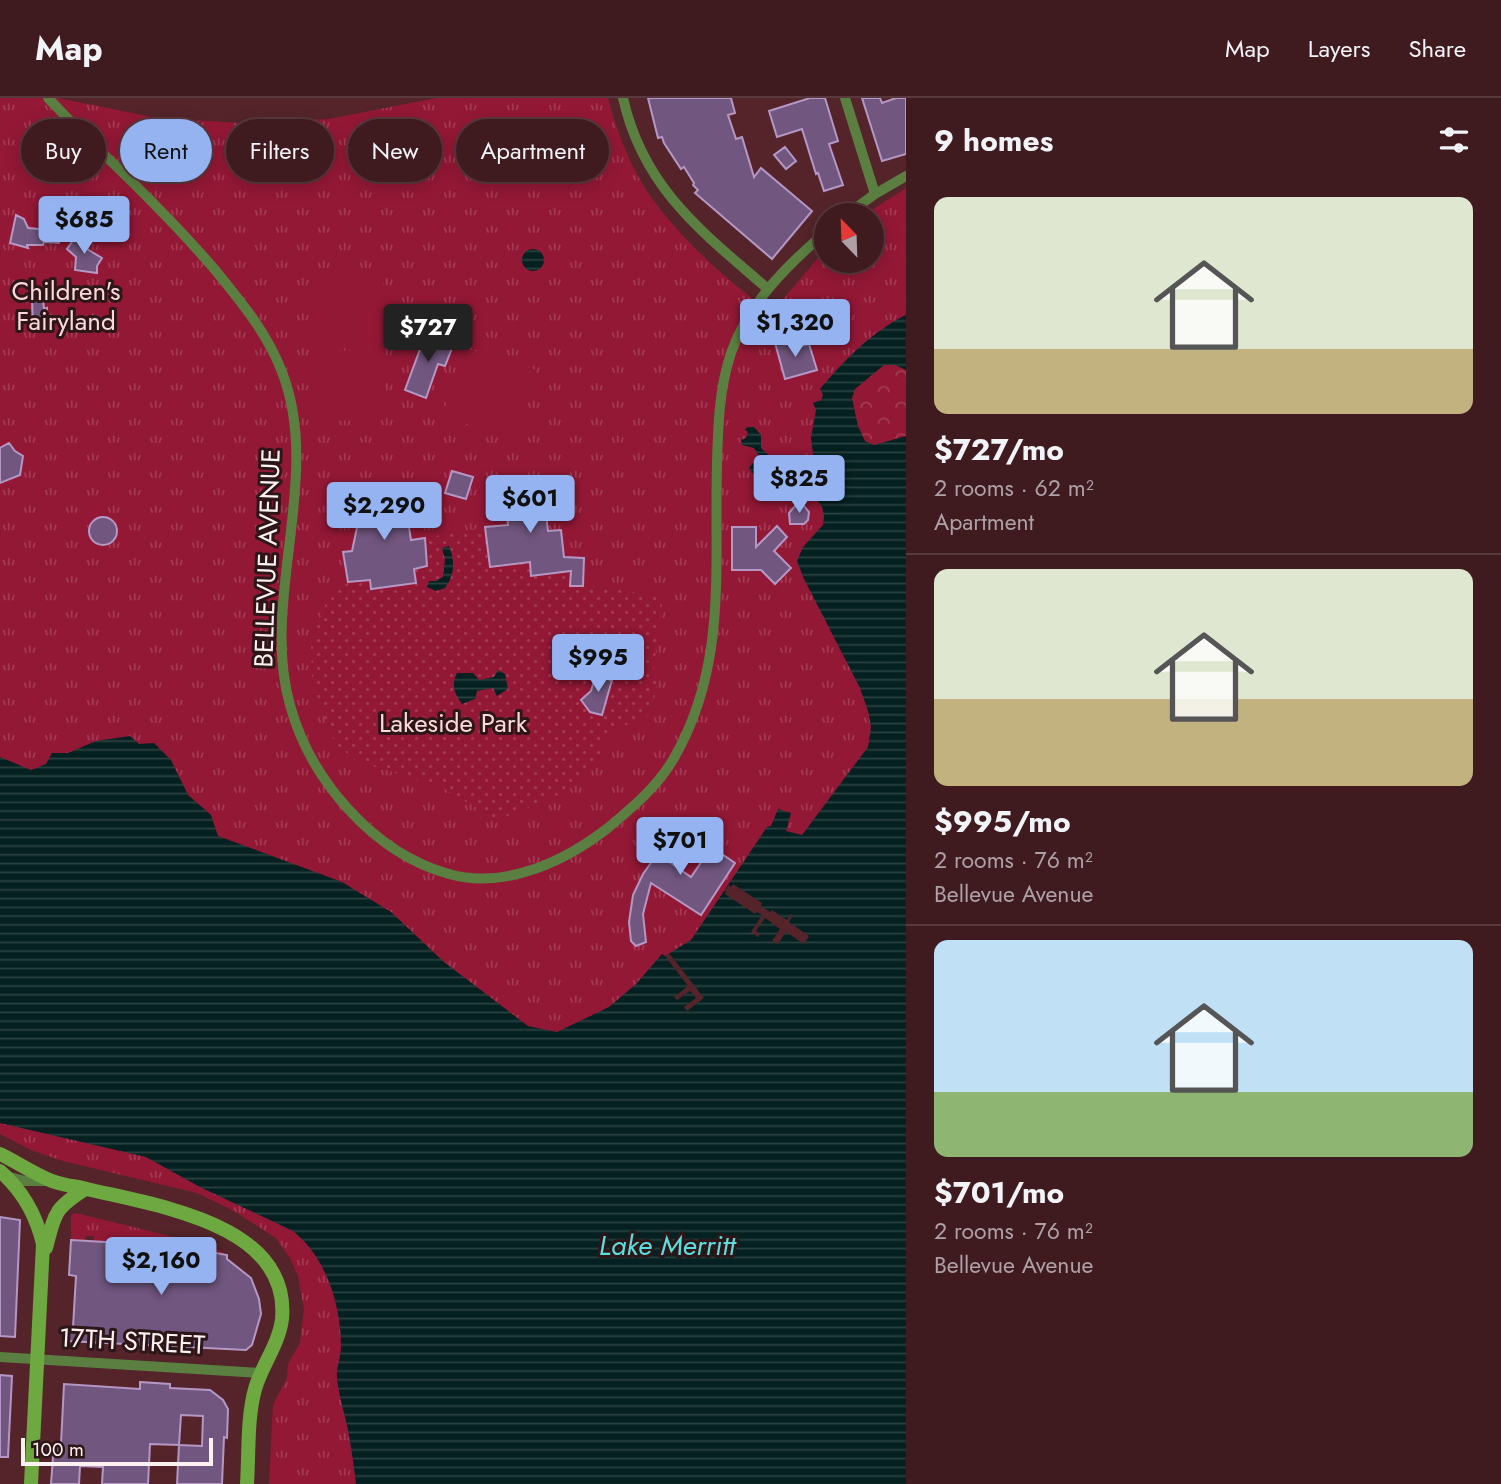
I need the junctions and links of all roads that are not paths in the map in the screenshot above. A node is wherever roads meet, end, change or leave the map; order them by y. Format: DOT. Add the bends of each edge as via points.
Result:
graph roads {
  1 [pos="48,98"];
  2 [pos="622,98"];
  3 [pos="845,98"];
  4 [pos="906,176"];
  5 [pos="875,194"];
  6 [pos="863,203"];
  7 [pos="814,244"];
  8 [pos="768,289"];
  9 [pos="0,1154"];
  10 [pos="2,1173"];
  11 [pos="52,1181"];
  12 [pos="85,1189"];
  13 [pos="44,1254"];
  14 [pos="0,1357"];
  15 [pos="38,1359"];
  16 [pos="261,1373"];
  17 [pos="31,1484"];
  18 [pos="247,1484"];
  1 -- 8 [label="street, BELLEVUE AVENUE" via="75,126 76,133 90,141 195,248 247,309 271,349 288,389 295,429 295,504 283,650 294,719 324,779 358,819 396,849 449,874 477,878 526,872 572,853 642,798 673,759 698,705 712,651 718,438 725,374 740,331"];
  2 -- 8 [label="street" via="645,158 676,205"];
  3 -- 5 [label="street"];
  4 -- 5 [label="street"];
  5 -- 6 [label="street"];
  7 -- 8 [label="street, BELLEVUE AVENUE"];
  9 -- 11 [label="street"];
  10 -- 11 [label="street" via="25,1181"];
  10 -- 13 [label="street" via="28,1202"];
  11 -- 12 [label="street"];
  12 -- 13 [label="street" via="55,1212"];
  12 -- 16 [label="street" via="191,1216 235,1235 257,1251 277,1284 282,1318"];
  13 -- 15 [label="street"];
  14 -- 15 [label="street, 17TH STREET"];
  15 -- 16 [label="street, 17TH STREET"];
  15 -- 17 [label="street"];
  16 -- 18 [label="street" via="253,1398"];
}
